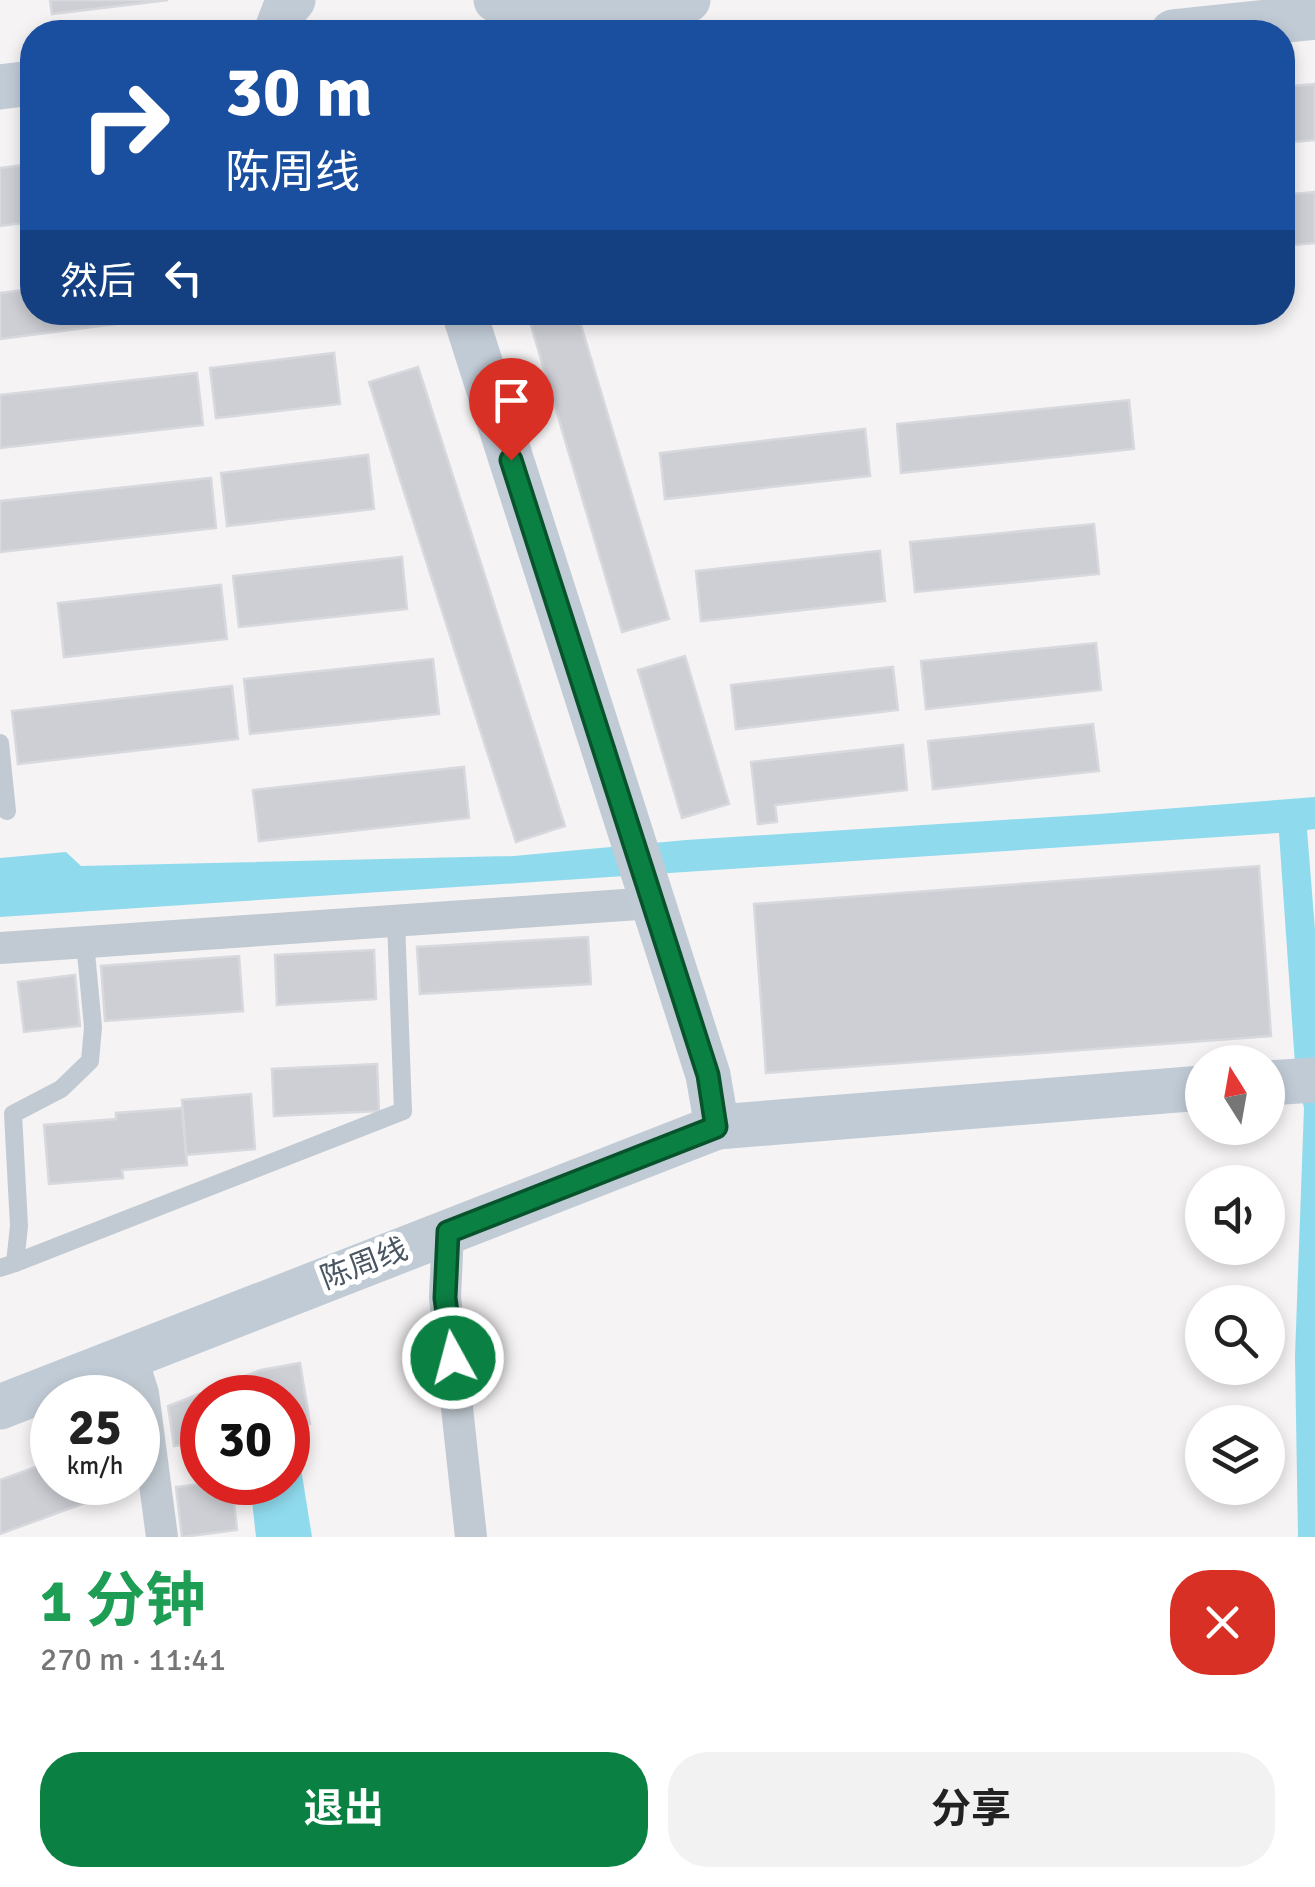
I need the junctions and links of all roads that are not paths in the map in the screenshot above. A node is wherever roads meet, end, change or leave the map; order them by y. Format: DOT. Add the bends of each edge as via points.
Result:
graph roads {
  1 [pos="496,0"];
  2 [pos="688,0"];
  3 [pos="468,325"];
  4 [pos="0,742"];
  5 [pos="8,811"];
  6 [pos="654,904"];
  7 [pos="396,921"];
  8 [pos="85,942"];
  9 [pos="0,948"];
  10 [pos="1315,1080"];
  11 [pos="1285,1083"];
  12 [pos="1185,1089"];
  13 [pos="716,1127"];
  14 [pos="448,1232"];
  15 [pos="8,1266"];
  16 [pos="132,1356"];
  17 [pos="0,1406"];
  18 [pos="162,1537"];
  19 [pos="472,1537"];
  1 -- 2 [label="main road" via="540,12"];
  3 -- 6 [label="main road"];
  4 -- 5 [label="lane"];
  6 -- 7 [label="street"];
  6 -- 13 [label="main road" via="708,1075"];
  7 -- 8 [label="street"];
  7 -- 15 [label="lane" via="403,1111"];
  8 -- 9 [label="street"];
  8 -- 15 [label="lane" via="90,1061 60,1089 14,1114 19,1226"];
  10 -- 11 [label="main road"];
  12 -- 13 [label="main road, 陈周线"];
  13 -- 14 [label="main road, 陈周线"];
  14 -- 16 [label="main road, 陈周线"];
  14 -- 19 [label="street" via="445,1298"];
  16 -- 17 [label="main road, 陈周线"];
  16 -- 18 [label="street"];
}
